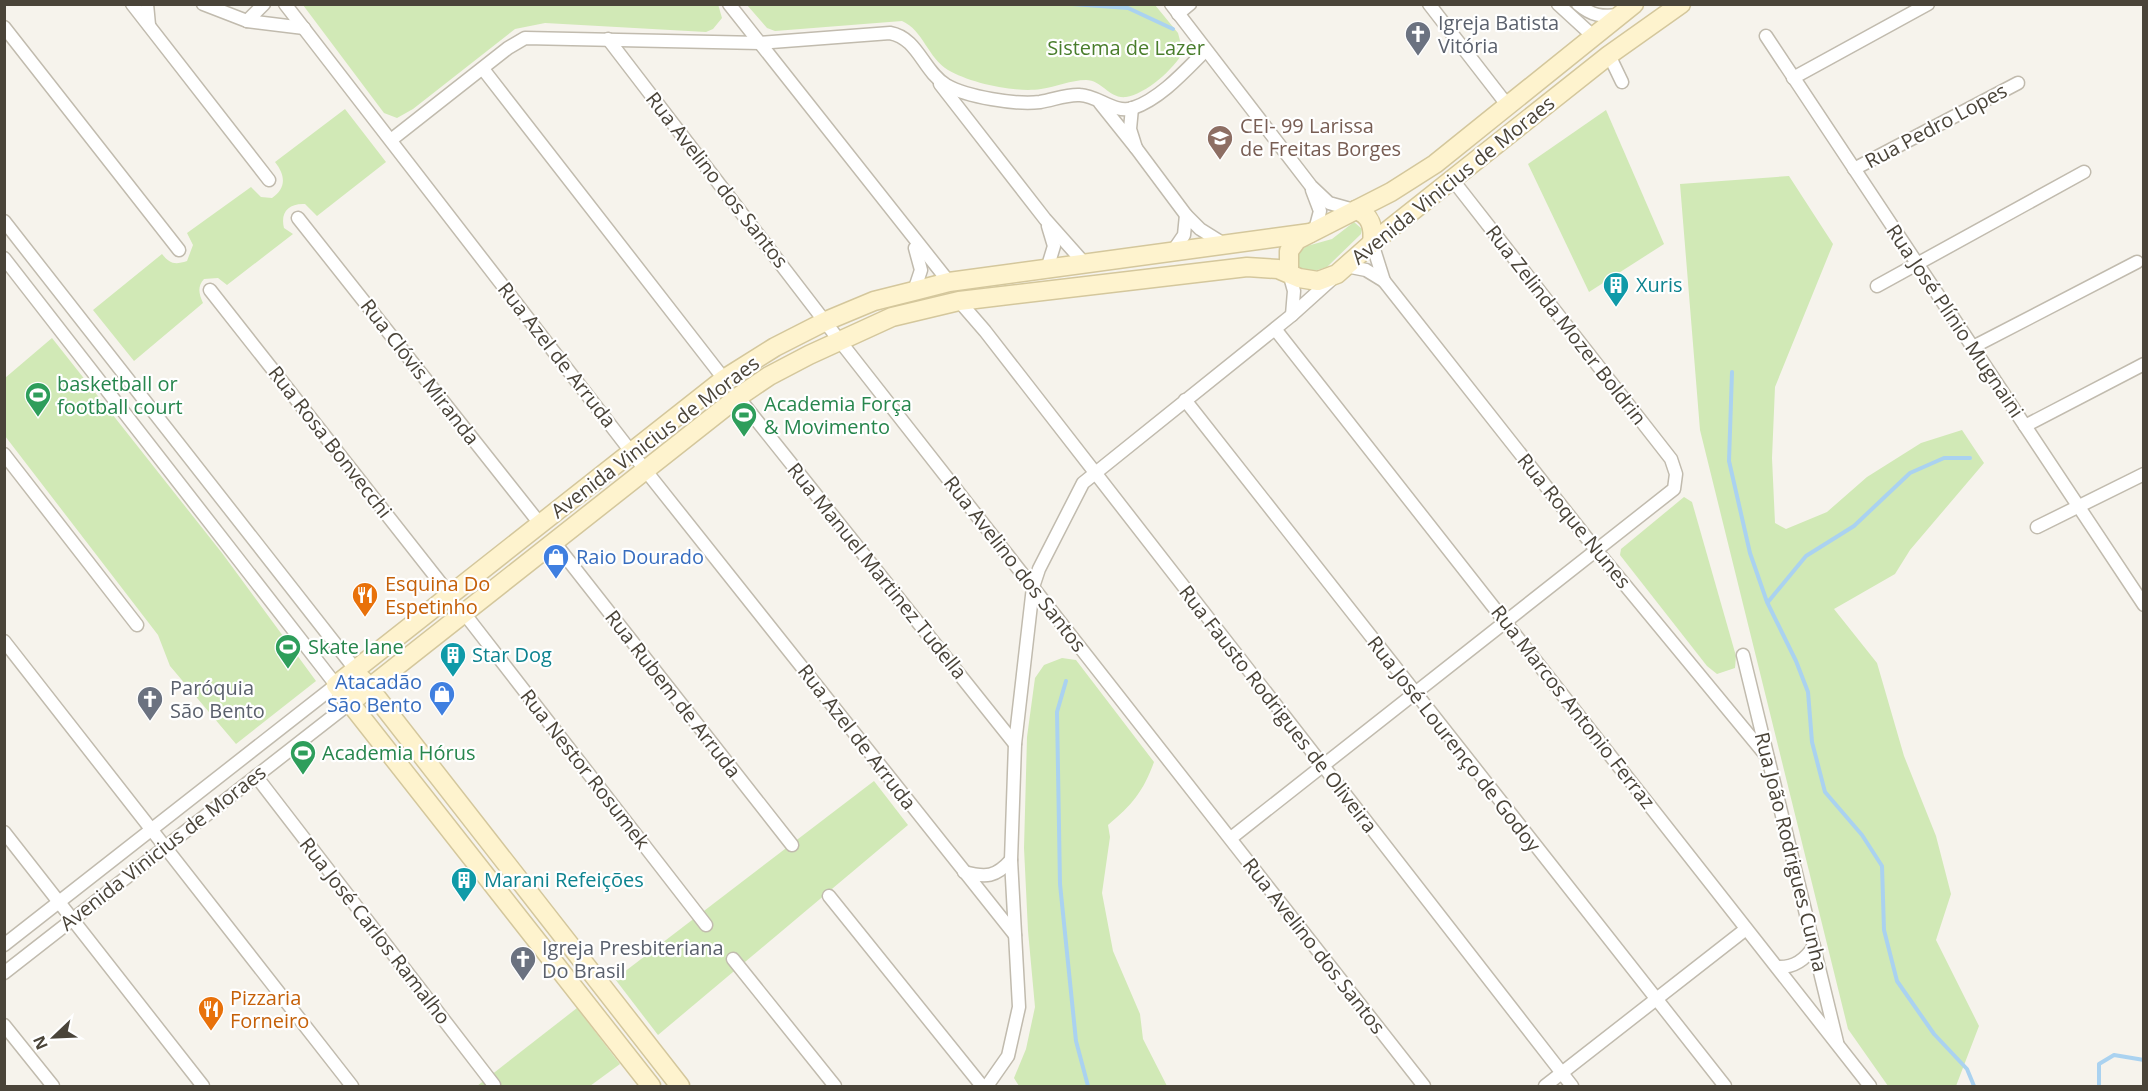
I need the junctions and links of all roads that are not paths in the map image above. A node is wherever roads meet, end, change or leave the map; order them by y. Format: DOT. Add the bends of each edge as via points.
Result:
graph roads {
  1 [pos="132,4"];
  2 [pos="147,4"];
  3 [pos="203,4"];
  4 [pos="264,4"];
  5 [pos="285,4"];
  6 [pos="729,4"];
  7 [pos="1190,4"];
  8 [pos="1430,4"];
  9 [pos="1558,4"];
  10 [pos="1578,4"];
  11 [pos="1681,4"];
  12 [pos="1928,4"];
  13 [pos="1174,9"];
  14 [pos="1627,10"];
  15 [pos="246,21"];
  16 [pos="4,27"];
  17 [pos="304,28"];
  18 [pos="150,29"];
  19 [pos="1766,36"];
  20 [pos="1594,37"];
  21 [pos="608,39"];
  22 [pos="760,43"];
  23 [pos="1616,50"];
  24 [pos="1205,51"];
  25 [pos="483,69"];
  26 [pos="936,78"];
  27 [pos="1793,78"];
  28 [pos="1622,82"];
  29 [pos="2018,83"];
  30 [pos="1098,100"];
  31 [pos="1508,106"];
  32 [pos="1132,108"];
  33 [pos="391,140"];
  34 [pos="1136,148"];
  35 [pos="1854,169"];
  36 [pos="2084,172"];
  37 [pos="1452,179"];
  38 [pos="269,180"];
  39 [pos="1311,186"];
  40 [pos="1356,210"];
  41 [pos="1186,215"];
  42 [pos="298,219"];
  43 [pos="1045,219"];
  44 [pos="4,221"];
  45 [pos="1312,232"];
  46 [pos="912,239"];
  47 [pos="1372,243"];
  48 [pos="1224,244"];
  49 [pos="179,250"];
  50 [pos="1173,251"];
  51 [pos="4,258"];
  52 [pos="2137,262"];
  53 [pos="1085,264"];
  54 [pos="1917,264"];
  55 [pos="1047,269"];
  56 [pos="1341,270"];
  57 [pos="1289,273"];
  58 [pos="1384,281"];
  59 [pos="949,282"];
  60 [pos="1088,286"];
  61 [pos="1877,286"];
  62 [pos="210,290"];
  63 [pos="914,291"];
  64 [pos="982,298"];
  65 [pos="958,301"];
  66 [pos="1292,315"];
  67 [pos="826,321"];
  68 [pos="1275,329"];
  69 [pos="985,331"];
  70 [pos="839,340"];
  71 [pos="1973,348"];
  72 [pos="2144,364"];
  73 [pos="724,379"];
  74 [pos="738,398"];
  75 [pos="1185,400"];
  76 [pos="2025,426"];
  77 [pos="632,452"];
  78 [pos="4,454"];
  79 [pos="646,471"];
  80 [pos="1095,472"];
  81 [pos="2144,474"];
  82 [pos="2079,507"];
  83 [pos="541,525"];
  84 [pos="2037,528"];
  85 [pos="554,542"];
  86 [pos="1597,551"];
  87 [pos="1033,587"];
  88 [pos="450,595"];
  89 [pos="2144,605"];
  90 [pos="464,613"];
  91 [pos="1506,621"];
  92 [pos="137,625"];
  93 [pos="4,641"];
  94 [pos="1743,655"];
  95 [pos="355,669"];
  96 [pos="336,685"];
  97 [pos="369,688"];
  98 [pos="1415,694"];
  99 [pos="350,703"];
  100 [pos="1015,744"];
  101 [pos="1768,758"];
  102 [pos="1323,766"];
  103 [pos="256,776"];
  104 [pos="152,829"];
  105 [pos="4,832"];
  106 [pos="1231,838"];
  107 [pos="792,845"];
  108 [pos="165,847"];
  109 [pos="1011,860"];
  110 [pos="964,872"];
  111 [pos="829,896"];
  112 [pos="59,902"];
  113 [pos="72,919"];
  114 [pos="706,925"];
  115 [pos="1746,928"];
  116 [pos="1015,935"];
  117 [pos="4,945"];
  118 [pos="1814,946"];
  119 [pos="733,959"];
  120 [pos="1777,967"];
  121 [pos="4,973"];
  122 [pos="1655,999"];
  123 [pos="4,1025"];
  124 [pos="1839,1049"];
  125 [pos="1562,1073"];
  126 [pos="494,1085"];
  127 [pos="53,1086"];
  128 [pos="203,1086"];
  129 [pos="352,1086"];
  130 [pos="651,1086"];
  131 [pos="680,1086"];
  132 [pos="835,1086"];
  133 [pos="982,1086"];
  134 [pos="987,1086"];
  135 [pos="1424,1086"];
  136 [pos="1545,1086"];
  137 [pos="1572,1086"];
  138 [pos="1725,1086"];
  139 [pos="1870,1086"];
  1 -- 18 [label="street"];
  2 -- 18 [label="street"];
  3 -- 15 [label="street"];
  4 -- 15 [label="street"];
  5 -- 17 [label="street, Rua Azel de Arruda"];
  6 -- 22 [label="street"];
  7 -- 13 [label="street"];
  8 -- 31 [label="street"];
  9 -- 20 [label="street"];
  10 -- 14 [label="street" via="1605,17"];
  11 -- 23 [label="main road, Avenida Vinicius de Moraes"];
  12 -- 27 [label="street"];
  13 -- 24 [label="street"];
  14 -- 20 [label="main road, Avenida Vinicius de Moraes"];
  15 -- 17 [label="street"];
  16 -- 49 [label="street"];
  17 -- 33 [label="street, Rua Azel de Arruda"];
  18 -- 38 [label="street"];
  19 -- 27 [label="street, Rua José Plínio Mugnaini"];
  20 -- 23 [label="main road"];
  20 -- 31 [label="main road, Avenida Vinicius de Moraes"];
  21 -- 22 [label="street"];
  21 -- 25 [label="street" via="525,38"];
  21 -- 67 [label="street, Rua Avelino dos Santos"];
  22 -- 26 [label="street" via="900,35"];
  22 -- 46 [label="street"];
  23 -- 28 [label="street"];
  23 -- 37 [label="main road, Avenida Vinicius de Moraes"];
  24 -- 32 [label="street" via="1163,89"];
  24 -- 39 [label="street"];
  25 -- 33 [label="street"];
  25 -- 73 [label="street"];
  26 -- 30 [label="street" via="968,93 1017,102 1082,95"];
  26 -- 43 [label="street"];
  27 -- 35 [label="street, Rua José Plínio Mugnaini"];
  29 -- 35 [label="street, Rua Pedro Lopes"];
  30 -- 32 [label="street" via="1115,108"];
  30 -- 34 [label="street"];
  31 -- 40 [label="main road, Avenida Vinicius de Moraes" via="1435,164"];
  32 -- 34 [label="street" via="1130,129"];
  33 -- 77 [label="street, Rua Azel de Arruda"];
  34 -- 41 [label="street"];
  35 -- 54 [label="street, Rua José Plínio Mugnaini"];
  36 -- 54 [label="street"];
  37 -- 47 [label="main road, Avenida Vinicius de Moraes"];
  37 -- 86 [label="street, Rua Zelinda Mozer Boldrin" via="1671,459 1676,474 1674,489"];
  39 -- 40 [label="street" via="1329,203"];
  39 -- 45 [label="street" via="1320,212"];
  40 -- 45 [label="main road, Avenida Vinicius de Moraes"];
  40 -- 47 [label="main road, Rua Roque Nunes" via="1367,216 1372,225"];
  41 -- 48 [label="street"];
  41 -- 50 [label="street" via="1184,235"];
  42 -- 83 [label="street, Rua Clóvis Miranda"];
  43 -- 53 [label="street"];
  43 -- 55 [label="street" via="1054,246"];
  44 -- 95 [label="street"];
  45 -- 48 [label="main road, Avenida Vinicius de Moraes"];
  45 -- 57 [label="main road, Avenida Vinicius de Moraes" via="1291,246"];
  46 -- 59 [label="street"];
  46 -- 63 [label="street" via="921,270"];
  47 -- 56 [label="main road, Avenida Vinicius de Moraes"];
  47 -- 58 [label="street, Rua Roque Nunes"];
  48 -- 50 [label="main road, Avenida Vinicius de Moraes"];
  50 -- 53 [label="main road, Avenida Vinicius de Moraes"];
  51 -- 96 [label="street"];
  52 -- 71 [label="street"];
  53 -- 55 [label="main road, Avenida Vinicius de Moraes"];
  53 -- 60 [label="main road"];
  54 -- 61 [label="street"];
  54 -- 71 [label="street, Rua José Plínio Mugnaini"];
  55 -- 59 [label="main road, Avenida Vinicius de Moraes"];
  56 -- 57 [label="main road, Avenida Vinicius de Moraes" via="1309,281"];
  56 -- 58 [label="street, Rua Roque Nunes" via="1366,270"];
  56 -- 66 [label="street"];
  57 -- 60 [label="main road, Avenida Vinicius de Moraes" via="1270,267 1247,267"];
  57 -- 66 [label="street" via="1294,291"];
  58 -- 86 [label="street, Rua Roque Nunes"];
  59 -- 63 [label="main road, Avenida Vinicius de Moraes"];
  60 -- 64 [label="main road, Avenida Vinicius de Moraes"];
  62 -- 88 [label="street, Rua Rosa Bonvecchi"];
  63 -- 67 [label="main road, Avenida Vinicius de Moraes"];
  64 -- 65 [label="main road, Avenida Vinicius de Moraes"];
  64 -- 69 [label="street" via="980,315"];
  65 -- 69 [label="street, Rua Fausto Rodrigues de Oliveira"];
  65 -- 70 [label="main road, Avenida Vinicius de Moraes" via="892,317"];
  66 -- 68 [label="street"];
  67 -- 70 [label="street, Rua Avelino dos Santos"];
  67 -- 73 [label="main road, Avenida Vinicius de Moraes"];
  68 -- 75 [label="street"];
  68 -- 91 [label="street, Rua Marcos Antonio Ferraz"];
  69 -- 80 [label="street, Rua Fausto Rodrigues de Oliveira"];
  70 -- 74 [label="main road, Avenida Vinicius de Moraes" via="769,376"];
  70 -- 87 [label="street, Rua Avelino dos Santos"];
  71 -- 76 [label="street, Rua José Plínio Mugnaini"];
  72 -- 76 [label="street"];
  73 -- 77 [label="main road, Avenida Vinicius de Moraes"];
  74 -- 79 [label="main road, Avenida Vinicius de Moraes"];
  74 -- 100 [label="street, Rua Manuel Martinez Tudella"];
  75 -- 80 [label="street"];
  75 -- 98 [label="street, Rua José Lourenço de Godoy"];
  76 -- 82 [label="street, Rua José Plínio Mugnaini"];
  77 -- 79 [label="street, Rua Azel de Arruda"];
  77 -- 83 [label="main road, Avenida Vinicius de Moraes"];
  78 -- 92 [label="street"];
  79 -- 85 [label="main road, Avenida Vinicius de Moraes"];
  79 -- 110 [label="street, Rua Azel de Arruda"];
  80 -- 87 [label="street" via="1074,498"];
  80 -- 102 [label="street, Rua Fausto Rodrigues de Oliveira"];
  81 -- 82 [label="street"];
  82 -- 84 [label="street"];
  82 -- 89 [label="street, Rua José Plínio Mugnaini"];
  83 -- 88 [label="main road, Avenida Vinicius de Moraes"];
  85 -- 90 [label="main road, Avenida Vinicius de Moraes"];
  85 -- 107 [label="street, Rua Rubem de Arruda"];
  86 -- 91 [label="street"];
  86 -- 101 [label="street, Rua Roque Nunes"];
  87 -- 100 [label="street"];
  87 -- 106 [label="street, Rua Avelino dos Santos"];
  88 -- 90 [label="main road"];
  88 -- 95 [label="main road, Avenida Vinicius de Moraes"];
  90 -- 97 [label="main road, Avenida Vinicius de Moraes"];
  90 -- 114 [label="street, Rua Nestor Rosumek"];
  91 -- 98 [label="street"];
  91 -- 115 [label="street, Rua Marcos Antonio Ferraz"];
  93 -- 104 [label="street"];
  94 -- 101 [label="street, Rua João Rodrigues Cunha"];
  95 -- 96 [label="main road, Avenida Vinicius de Moraes"];
  95 -- 97 [label="main road"];
  96 -- 99 [label="main road"];
  96 -- 104 [label="street, Avenida Vinicius de Moraes"];
  97 -- 99 [label="main road, Avenida Vinicius de Moraes"];
  97 -- 131 [label="main road"];
  98 -- 102 [label="street"];
  98 -- 122 [label="street, Rua José Lourenço de Godoy"];
  99 -- 103 [label="street, Avenida Vinicius de Moraes"];
  99 -- 130 [label="main road"];
  100 -- 109 [label="street"];
  101 -- 118 [label="street, Rua João Rodrigues Cunha"];
  102 -- 106 [label="street"];
  102 -- 125 [label="street, Rua Fausto Rodrigues de Oliveira"];
  103 -- 108 [label="street, Avenida Vinicius de Moraes"];
  103 -- 126 [label="street, Rua José Carlos Ramalho"];
  104 -- 108 [label="street"];
  104 -- 112 [label="street, Avenida Vinicius de Moraes"];
  105 -- 112 [label="street"];
  106 -- 135 [label="street, Rua Avelino dos Santos"];
  108 -- 113 [label="street, Avenida Vinicius de Moraes"];
  108 -- 129 [label="street"];
  109 -- 110 [label="street" via="990,877"];
  109 -- 116 [label="street"];
  110 -- 116 [label="street, Rua Azel de Arruda"];
  111 -- 133 [label="street"];
  112 -- 113 [label="street"];
  112 -- 117 [label="street, Avenida Vinicius de Moraes"];
  113 -- 121 [label="street, Avenida Vinicius de Moraes"];
  113 -- 128 [label="street"];
  115 -- 120 [label="street, Rua Marcos Antonio Ferraz"];
  115 -- 122 [label="street"];
  116 -- 134 [label="street" via="1020,984 1017,1025 1008,1056"];
  118 -- 120 [label="street" via="1797,963"];
  118 -- 124 [label="street, Rua João Rodrigues Cunha"];
  119 -- 132 [label="street"];
  120 -- 124 [label="street, Rua Marcos Antonio Ferraz"];
  122 -- 125 [label="street"];
  122 -- 138 [label="street, Rua José Lourenço de Godoy"];
  123 -- 127 [label="street"];
  124 -- 139 [label="street, Rua Marcos Antonio Ferraz"];
  125 -- 136 [label="street"];
  125 -- 137 [label="street, Rua Fausto Rodrigues de Oliveira"];
}
